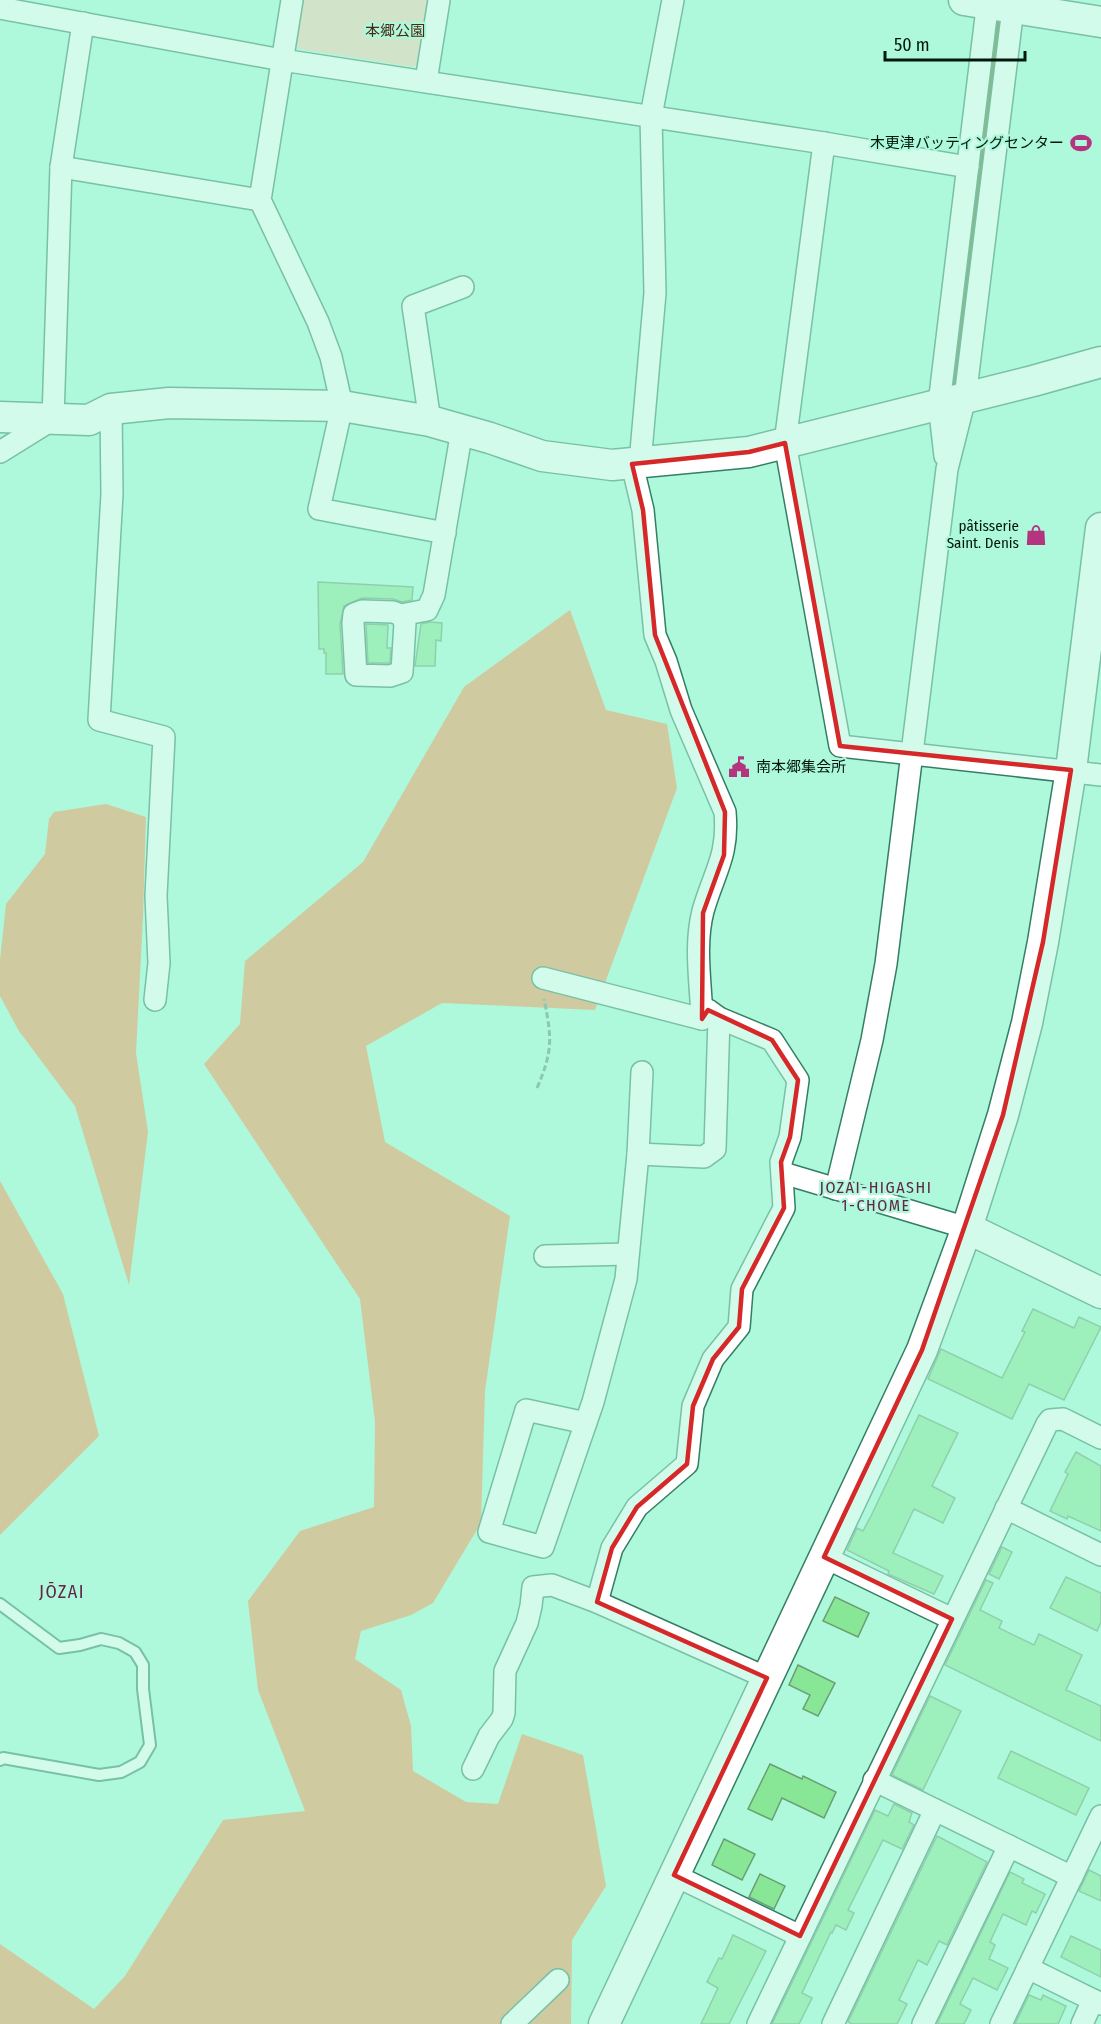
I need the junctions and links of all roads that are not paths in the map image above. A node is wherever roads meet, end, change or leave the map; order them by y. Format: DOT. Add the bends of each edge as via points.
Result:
graph roads {
  1 [pos="292,0"];
  2 [pos="439,0"];
  3 [pos="674,0"];
  4 [pos="995,3"];
  5 [pos="0,8"];
  6 [pos="1101,22"];
  7 [pos="84,23"];
  8 [pos="282,60"];
  9 [pos="426,81"];
  10 [pos="651,116"];
  11 [pos="824,143"];
  12 [pos="61,167"];
  13 [pos="968,167"];
  14 [pos="260,200"];
  15 [pos="463,287"];
  16 [pos="1101,362"];
  17 [pos="952,401"];
  18 [pos="342,406"];
  19 [pos="111,409"];
  20 [pos="0,417"];
  21 [pos="52,419"];
  22 [pos="430,421"];
  23 [pos="462,430"];
  24 [pos="785,443"];
  25 [pos="0,452"];
  26 [pos="636,464"];
  27 [pos="1101,528"];
  28 [pos="445,533"];
  29 [pos="1098,578"];
  30 [pos="402,615"];
  31 [pos="912,754"];
  32 [pos="1071,770"];
  33 [pos="1101,775"];
  34 [pos="543,978"];
  35 [pos="155,1000"];
  36 [pos="711,1018"];
  37 [pos="642,1072"];
  38 [pos="638,1154"];
  39 [pos="783,1173"];
  40 [pos="837,1189"];
  41 [pos="968,1228"];
  42 [pos="628,1254"];
  43 [pos="545,1256"];
  44 [pos="1101,1293"];
  45 [pos="586,1424"];
  46 [pos="1101,1438"];
  47 [pos="1006,1508"];
  48 [pos="1101,1555"];
  49 [pos="824,1557"];
  50 [pos="597,1602"];
  51 [pos="0,1604"];
  52 [pos="952,1619"];
  53 [pos="767,1678"];
  54 [pos="0,1760"];
  55 [pos="473,1769"];
  56 [pos="874,1780"];
  57 [pos="935,1810"];
  58 [pos="1101,1816"];
  59 [pos="1009,1846"];
  60 [pos="674,1875"];
  61 [pos="1072,1877"];
  62 [pos="800,1936"];
  63 [pos="1028,1968"];
  64 [pos="558,1980"];
  65 [pos="1097,2002"];
  66 [pos="512,2024"];
  67 [pos="604,2024"];
  68 [pos="758,2024"];
  69 [pos="833,2024"];
  70 [pos="923,2024"];
  71 [pos="1001,2024"];
  72 [pos="1082,2024"];
  1 -- 8 [label="street"];
  2 -- 9 [label="street"];
  3 -- 10 [label="street"];
  4 -- 6 [label="street"];
  4 -- 13 [label="street"];
  4 -- 17 [label="street"];
  5 -- 7 [label="street"];
  7 -- 8 [label="street"];
  7 -- 12 [label="street"];
  8 -- 9 [label="street"];
  8 -- 14 [label="street"];
  9 -- 10 [label="street"];
  10 -- 11 [label="street"];
  10 -- 26 [label="street" via="655,294"];
  11 -- 13 [label="street"];
  11 -- 24 [label="street"];
  12 -- 14 [label="street"];
  12 -- 21 [label="street"];
  13 -- 17 [label="street"];
  14 -- 18 [label="street" via="318,322"];
  15 -- 22 [label="street" via="413,306"];
  16 -- 17 [label="street"];
  17 -- 24 [label="street"];
  17 -- 31 [label="street"];
  18 -- 19 [label="street" via="169,403"];
  18 -- 22 [label="street"];
  18 -- 28 [label="street" via="319,509"];
  19 -- 21 [label="street" via="89,420"];
  19 -- 35 [label="street" via="112,494 99,720 164,738"];
  20 -- 21 [label="street"];
  21 -- 25 [label="street"];
  22 -- 23 [label="street"];
  23 -- 26 [label="street" via="542,456 612,465"];
  23 -- 28 [label="street"];
  24 -- 26 [label="street" via="749,452"];
  24 -- 31 [label="street" via="840,746"];
  26 -- 36 [label="street" via="655,635 681,710 725,812 724,855 703,913 699,952"];
  27 -- 29 [label="street"];
  28 -- 30 [label="street" via="434,595 427,610"];
  29 -- 32 [label="street"];
  31 -- 32 [label="street"];
  31 -- 40 [label="street" via="886,964"];
  32 -- 33 [label="street"];
  32 -- 41 [label="street" via="1027,1023"];
  34 -- 36 [label="street"];
  36 -- 38 [label="street" via="715,1149 704,1157"];
  36 -- 39 [label="street" via="772,1040 798,1080 790,1137 781,1162"];
  37 -- 38 [label="street"];
  38 -- 42 [label="street"];
  39 -- 40 [label="street"];
  39 -- 50 [label="street" via="784,1208 742,1289 739,1328 713,1359 693,1406 687,1464 637,1507 612,1548"];
  40 -- 41 [label="street"];
  41 -- 44 [label="street"];
  41 -- 49 [label="street" via="921,1350"];
  42 -- 43 [label="street"];
  42 -- 45 [label="street" via="626,1279"];
  45 -- 45 [label="street" via="526,1410 489,1532 543,1547"];
  46 -- 47 [label="street" via="1063,1419 1050,1420"];
  47 -- 48 [label="street"];
  47 -- 52 [label="street"];
  49 -- 52 [label="street"];
  49 -- 53 [label="street"];
  50 -- 53 [label="street"];
  50 -- 55 [label="street" via="552,1585 533,1587 527,1623 505,1671 502,1719"];
  51 -- 54 [label="lane" via="59,1648 100,1640 119,1643 135,1652 143,1665 150,1745 140,1762 121,1772 99,1776"];
  52 -- 56 [label="street"];
  53 -- 60 [label="street"];
  56 -- 57 [label="street"];
  56 -- 62 [label="street"];
  57 -- 59 [label="street"];
  57 -- 69 [label="street"];
  58 -- 61 [label="street"];
  59 -- 61 [label="street"];
  59 -- 70 [label="street"];
  60 -- 62 [label="street"];
  60 -- 67 [label="street"];
  61 -- 63 [label="street"];
  62 -- 68 [label="street"];
  63 -- 65 [label="street"];
  63 -- 71 [label="street"];
  64 -- 66 [label="street"];
  65 -- 72 [label="street"];
}
